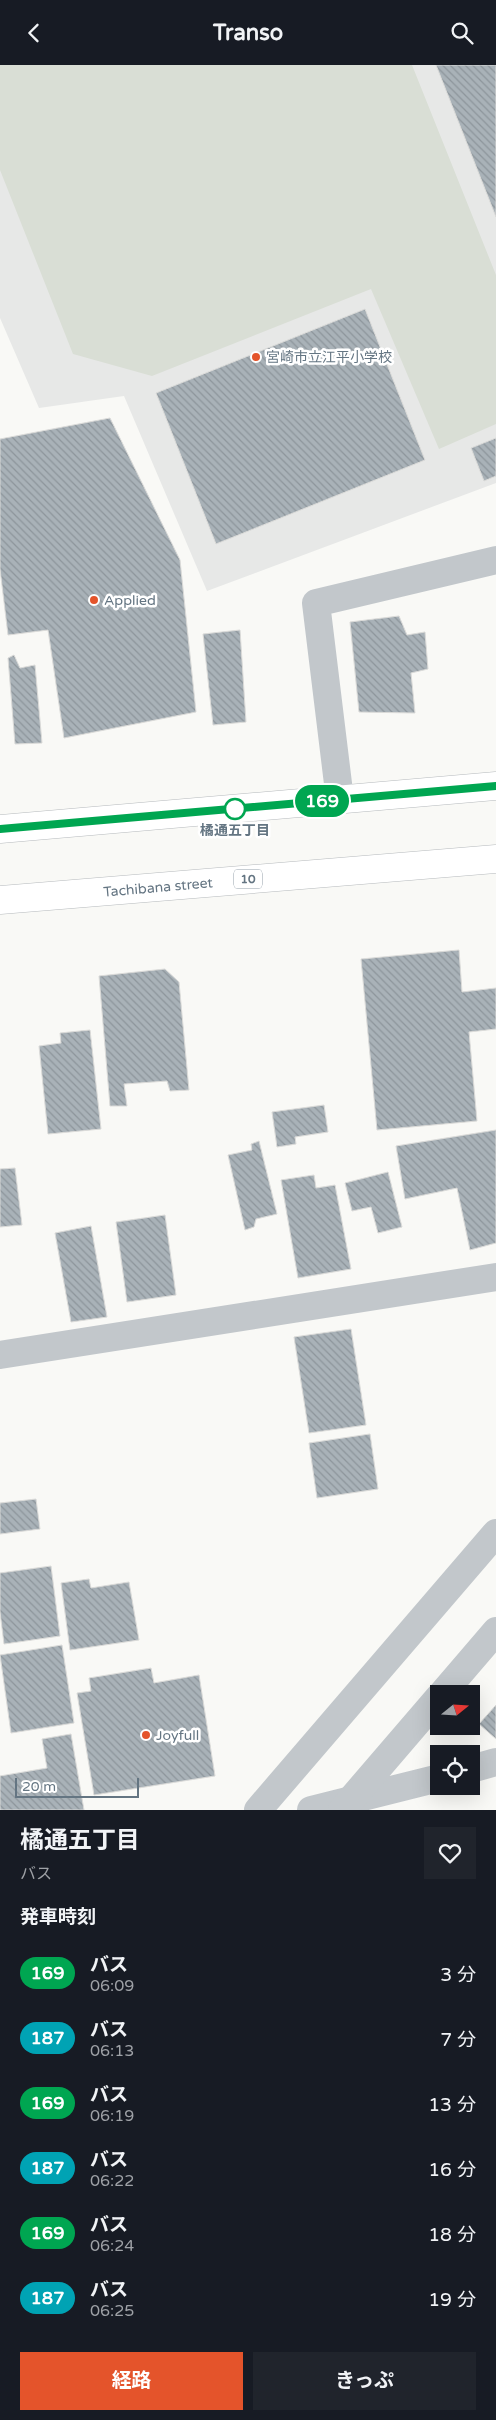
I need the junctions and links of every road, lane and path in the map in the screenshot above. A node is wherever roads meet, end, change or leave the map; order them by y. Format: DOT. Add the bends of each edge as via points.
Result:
graph roads {
  1 [pos="496,560"];
  2 [pos="496,786"];
  3 [pos="340,800"];
  4 [pos="0,829"];
  5 [pos="496,859"];
  6 [pos="0,900"];
  7 [pos="496,1277"];
  8 [pos="0,1355"];
  9 [pos="496,1533"];
  10 [pos="496,1631"];
  11 [pos="450,1685"];
  12 [pos="430,1707"];
  13 [pos="496,1762"];
  14 [pos="480,1766"];
  15 [pos="430,1781"];
  16 [pos="345,1806"];
  17 [pos="258,1810"];
  18 [pos="311,1810"];
  1 -- 3 [label="street" via="316,603"];
  2 -- 3 [label="highway"];
  3 -- 4 [label="highway"];
  5 -- 6 [label="highway, Tachibana street / 10"];
  7 -- 8 [label="street"];
  9 -- 17 [label="street"];
  10 -- 11 [label="street"];
  12 -- 16 [label="street"];
  13 -- 14 [label="street"];
  15 -- 16 [label="street"];
  16 -- 18 [label="street"];
}
